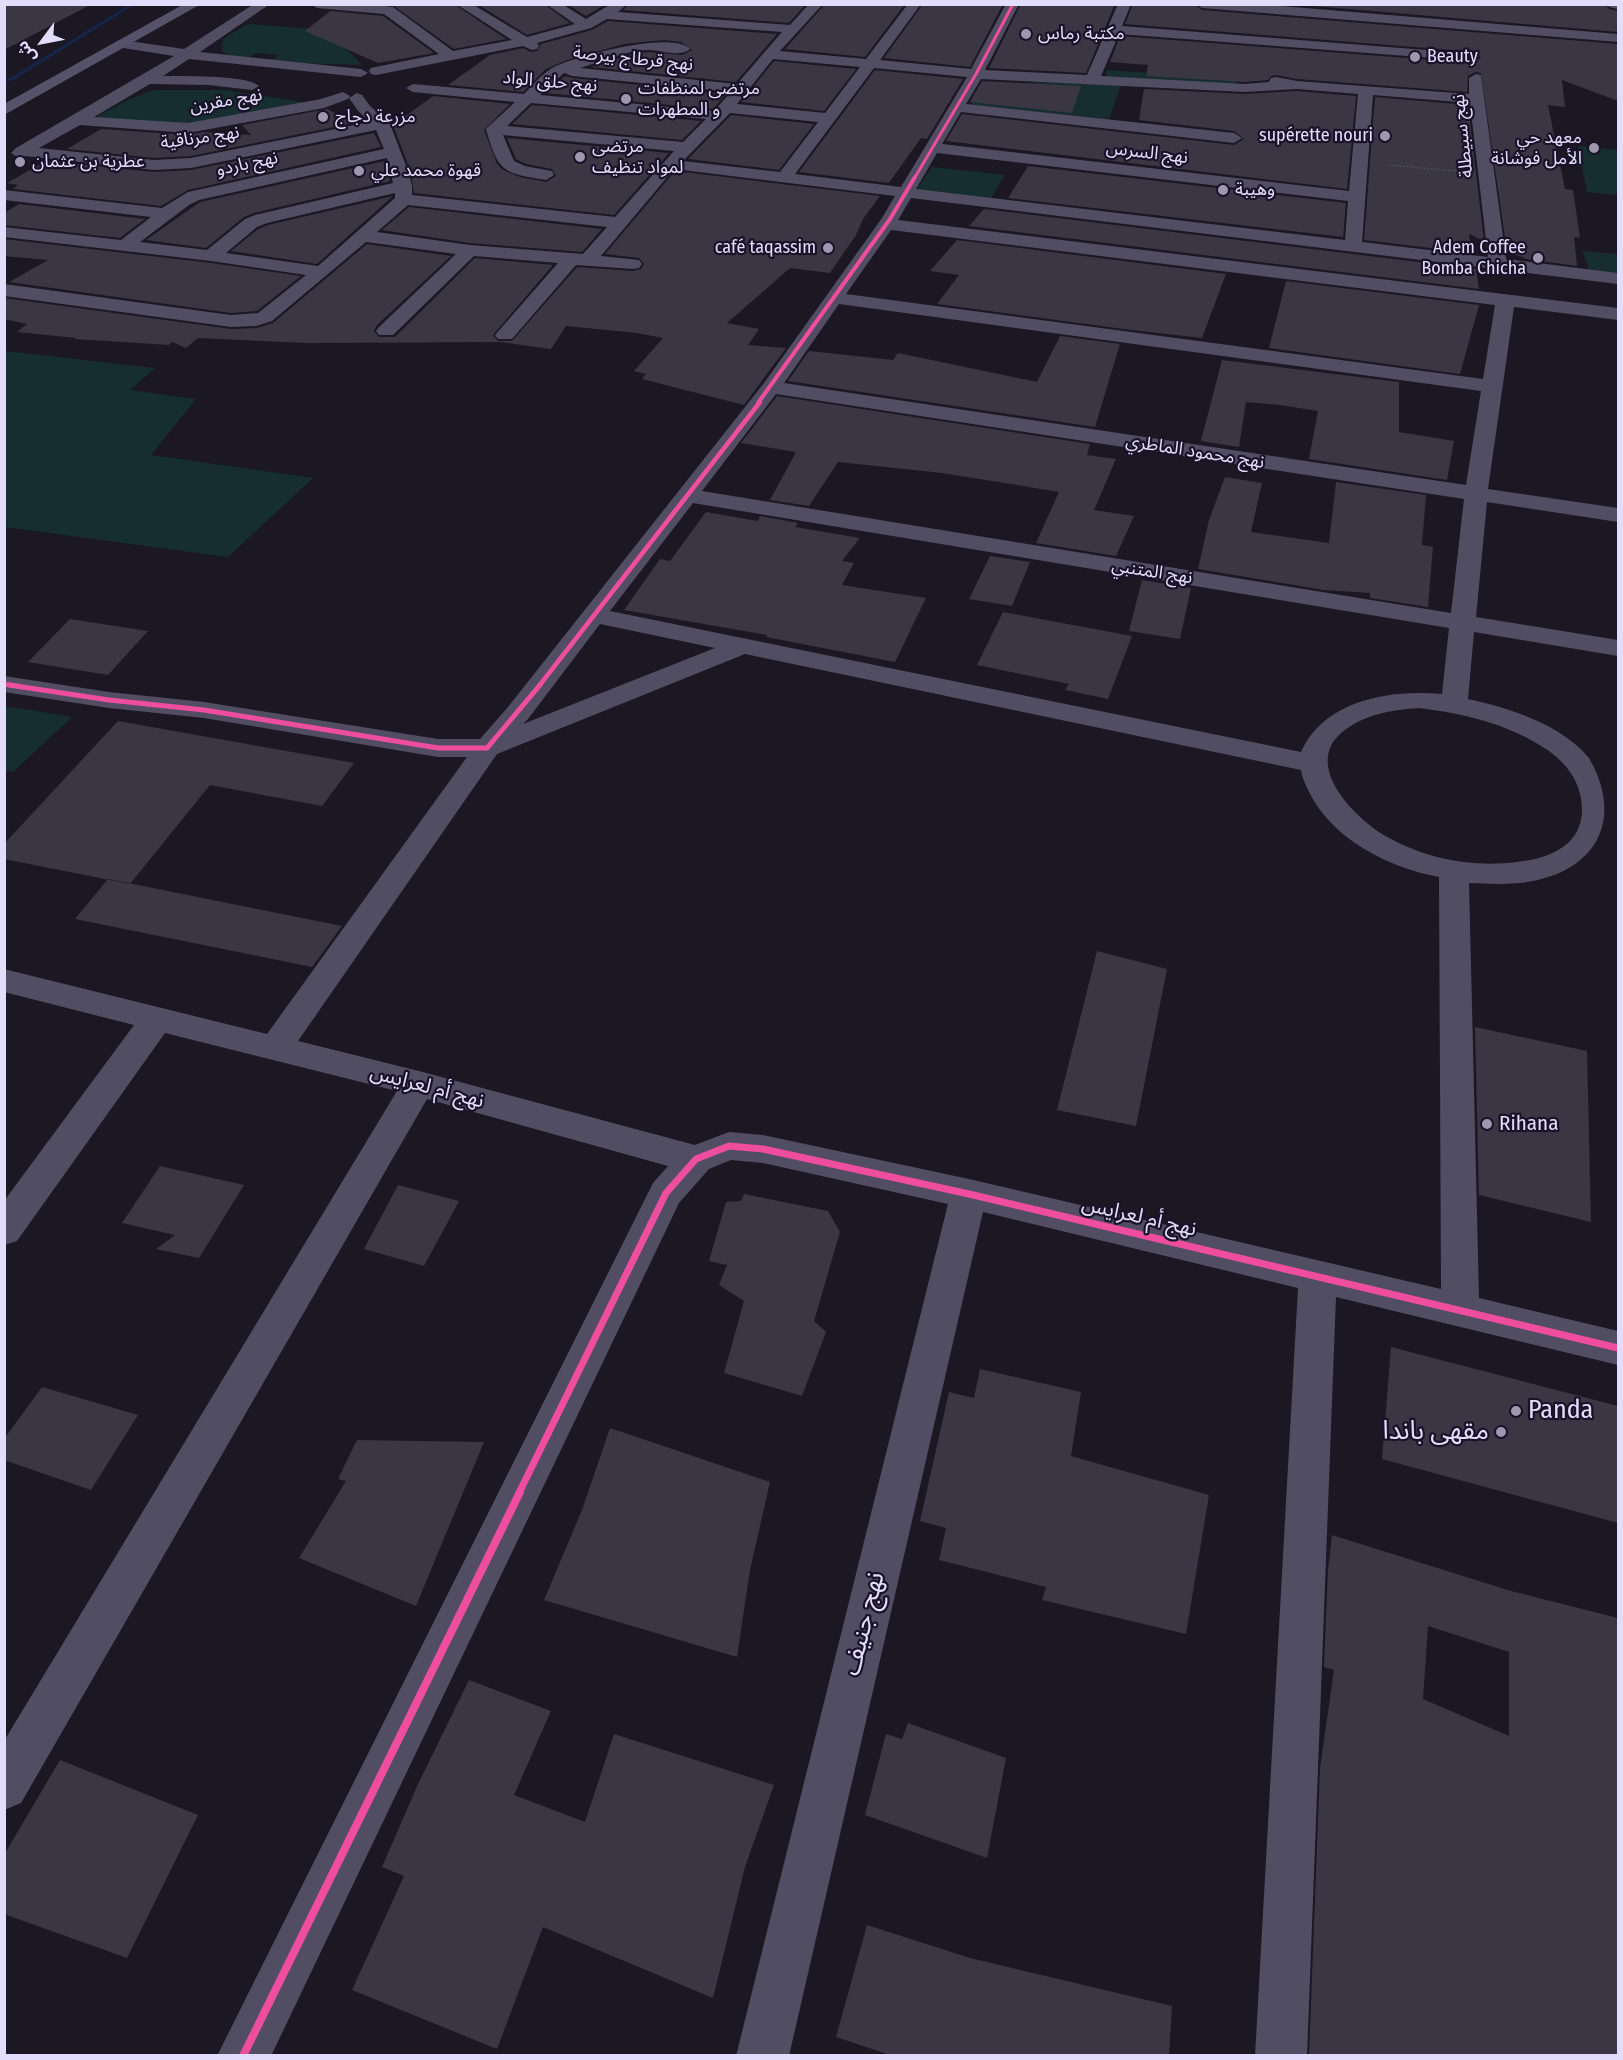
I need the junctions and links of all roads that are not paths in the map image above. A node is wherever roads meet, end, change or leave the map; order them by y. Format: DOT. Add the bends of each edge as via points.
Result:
graph roads {
  1 [pos="195,4"];
  2 [pos="264,4"];
  3 [pos="317,4"];
  4 [pos="462,4"];
  5 [pos="552,4"];
  6 [pos="621,4"];
  7 [pos="817,4"];
  8 [pos="915,4"];
  9 [pos="1013,4"];
  10 [pos="1125,4"];
  11 [pos="1202,4"];
  12 [pos="1614,4"];
  13 [pos="1618,5"];
  14 [pos="723,11"];
  15 [pos="607,15"];
  16 [pos="1469,20"];
  17 [pos="709,24"];
  18 [pos="586,25"];
  19 [pos="793,30"];
  20 [pos="1114,30"];
  21 [pos="1618,38"];
  22 [pos="521,42"];
  23 [pos="122,44"];
  24 [pos="683,49"];
  25 [pos="186,54"];
  26 [pos="769,54"];
  27 [pos="450,56"];
  28 [pos="1472,57"];
  29 [pos="868,63"];
  30 [pos="576,64"];
  31 [pos="1098,65"];
  32 [pos="376,71"];
  33 [pos="558,71"];
  34 [pos="361,73"];
  35 [pos="976,74"];
  36 [pos="1038,77"];
  37 [pos="1477,79"];
  38 [pos="147,80"];
  39 [pos="652,80"];
  40 [pos="1092,80"];
  41 [pos="1297,85"];
  42 [pos="265,87"];
  43 [pos="413,88"];
  44 [pos="1245,88"];
  45 [pos="740,89"];
  46 [pos="311,91"];
  47 [pos="1366,91"];
  48 [pos="966,92"];
  49 [pos="1413,94"];
  50 [pos="396,95"];
  51 [pos="352,96"];
  52 [pos="1477,99"];
  53 [pos="526,100"];
  54 [pos="956,108"];
  55 [pos="4,111"];
  56 [pos="722,112"];
  57 [pos="829,118"];
  58 [pos="77,120"];
  59 [pos="381,124"];
  60 [pos="494,129"];
  61 [pos="586,138"];
  62 [pos="686,147"];
  63 [pos="932,148"];
  64 [pos="22,152"];
  65 [pos="394,152"];
  66 [pos="4,162"];
  67 [pos="670,164"];
  68 [pos="546,175"];
  69 [pos="784,178"];
  70 [pos="404,193"];
  71 [pos="905,193"];
  72 [pos="4,195"];
  73 [pos="1357,197"];
  74 [pos="514,212"];
  75 [pos="166,214"];
  76 [pos="621,223"];
  77 [pos="886,224"];
  78 [pos="4,232"];
  79 [pos="363,236"];
  80 [pos="1353,246"];
  81 [pos="123,247"];
  82 [pos="470,250"];
  83 [pos="211,256"];
  84 [pos="581,258"];
  85 [pos="633,264"];
  86 [pos="1498,264"];
  87 [pos="322,272"];
  88 [pos="1618,278"];
  89 [pos="4,290"];
  90 [pos="834,298"];
  91 [pos="1505,302"];
  92 [pos="1618,314"];
  93 [pos="386,331"];
  94 [pos="505,335"];
  95 [pos="771,387"];
  96 [pos="1494,387"];
  97 [pos="686,495"];
  98 [pos="1476,495"];
  99 [pos="1618,515"];
  100 [pos="594,615"];
  101 [pos="1463,624"];
  102 [pos="742,646"];
  103 [pos="1618,648"];
  104 [pos="4,684"];
  105 [pos="1454,703"];
  106 [pos="487,748"];
  107 [pos="1315,764"];
  108 [pos="1608,818"];
  109 [pos="1454,870"];
  110 [pos="4,980"];
  111 [pos="157,1019"];
  112 [pos="275,1048"];
  113 [pos="419,1084"];
  114 [pos="696,1159"];
  115 [pos="969,1194"];
  116 [pos="4,1230"];
  117 [pos="1318,1277"];
  118 [pos="1460,1310"];
  119 [pos="1618,1348"];
  120 [pos="4,1786"];
  121 [pos="243,2055"];
  122 [pos="762,2055"];
  123 [pos="1281,2055"];
  1 -- 23 [label="street"];
  2 -- 25 [label="street"];
  3 -- 27 [label="street" via="388,10"];
  4 -- 22 [label="street"];
  5 -- 18 [label="street"];
  6 -- 15 [label="street"];
  7 -- 19 [label="street"];
  8 -- 29 [label="street"];
  9 -- 35 [label="street"];
  10 -- 20 [label="street"];
  11 -- 16 [label="street"];
  12 -- 13 [label="street"];
  14 -- 17 [label="street"];
  15 -- 17 [label="street"];
  15 -- 18 [label="street"];
  16 -- 21 [label="street"];
  16 -- 28 [label="street, نهج سبيطلة"];
  17 -- 19 [label="street"];
  17 -- 24 [label="street"];
  18 -- 22 [label="street"];
  19 -- 26 [label="street"];
  20 -- 28 [label="street"];
  20 -- 31 [label="street"];
  22 -- 27 [label="street"];
  22 -- 30 [label="street"];
  23 -- 25 [label="street"];
  23 -- 55 [label="street"];
  24 -- 30 [label="street" via="648,46"];
  24 -- 39 [label="street"];
  25 -- 34 [label="street"];
  25 -- 38 [label="street"];
  26 -- 29 [label="street"];
  26 -- 45 [label="street"];
  27 -- 32 [label="street"];
  28 -- 37 [label="street, نهج سبيطلة"];
  29 -- 35 [label="street"];
  29 -- 57 [label="street"];
  30 -- 33 [label="street"];
  31 -- 40 [label="street"];
  31 -- 41 [label="street" via="1255,76"];
  32 -- 34 [label="street"];
  32 -- 43 [label="street" via="406,74 417,83"];
  33 -- 39 [label="street, نهج قرطاج بيرصة"];
  33 -- 53 [label="street"];
  34 -- 51 [label="street" via="337,81 333,87"];
  35 -- 36 [label="street"];
  35 -- 48 [label="street"];
  36 -- 40 [label="street"];
  36 -- 48 [label="street"];
  37 -- 49 [label="street"];
  37 -- 52 [label="street, نهج سبيطلة"];
  38 -- 42 [label="street"];
  38 -- 58 [label="street"];
  39 -- 45 [label="street, نهج قرطاج بيرصة"];
  40 -- 44 [label="street" via="1135,87"];
  41 -- 44 [label="street"];
  41 -- 47 [label="street"];
  43 -- 50 [label="street"];
  43 -- 53 [label="street, نهج حلق الواد"];
  44 -- 54 [label="street" via="1232,143 1120,120"];
  45 -- 56 [label="street"];
  46 -- 51 [label="street"];
  47 -- 49 [label="street"];
  47 -- 73 [label="street"];
  48 -- 54 [label="street"];
  49 -- 52 [label="street"];
  51 -- 58 [label="street, نهج مقرين" via="188,128"];
  51 -- 59 [label="street"];
  52 -- 86 [label="street, نهج سبيطلة"];
  53 -- 56 [label="street, نهج حلق الواد"];
  53 -- 60 [label="street"];
  54 -- 63 [label="street"];
  56 -- 57 [label="street, نهج حلق الواد"];
  56 -- 62 [label="street"];
  57 -- 69 [label="street"];
  58 -- 64 [label="street"];
  59 -- 64 [label="street, نهج مرناقية" via="172,165"];
  59 -- 65 [label="street"];
  60 -- 61 [label="street"];
  60 -- 68 [label="street" via="504,162 510,168"];
  61 -- 62 [label="street"];
  61 -- 68 [label="street"];
  62 -- 67 [label="street"];
  63 -- 71 [label="street"];
  63 -- 73 [label="street, نهج السرس" via="1224,176"];
  64 -- 66 [label="street"];
  65 -- 70 [label="street"];
  65 -- 75 [label="street, نهج باردو" via="202,193"];
  67 -- 69 [label="street"];
  67 -- 76 [label="street"];
  68 -- 74 [label="street"];
  69 -- 71 [label="street"];
  70 -- 74 [label="street"];
  70 -- 79 [label="street"];
  70 -- 83 [label="street" via="261,219"];
  71 -- 77 [label="street"];
  71 -- 80 [label="street"];
  72 -- 75 [label="street"];
  73 -- 80 [label="street"];
  74 -- 76 [label="street"];
  75 -- 81 [label="street, نهج باردو"];
  76 -- 84 [label="street"];
  77 -- 90 [label="street"];
  77 -- 91 [label="street"];
  78 -- 81 [label="street"];
  79 -- 82 [label="street"];
  79 -- 87 [label="street"];
  80 -- 86 [label="street"];
  81 -- 83 [label="street"];
  82 -- 84 [label="street"];
  82 -- 93 [label="street"];
  83 -- 87 [label="street"];
  84 -- 85 [label="street"];
  84 -- 94 [label="street"];
  86 -- 88 [label="street"];
  87 -- 89 [label="street" via="266,317 245,321"];
  90 -- 95 [label="street"];
  90 -- 96 [label="street"];
  91 -- 92 [label="street"];
  91 -- 96 [label="street"];
  95 -- 97 [label="street"];
  95 -- 98 [label="street, نهج محمود الماطري"];
  96 -- 98 [label="street"];
  97 -- 100 [label="street"];
  97 -- 101 [label="street, نهج المتنبي"];
  98 -- 99 [label="street, نهج محمود الماطري"];
  98 -- 101 [label="street"];
  100 -- 102 [label="street"];
  100 -- 106 [label="street"];
  101 -- 103 [label="street, نهج المتنبي"];
  101 -- 105 [label="street"];
  102 -- 106 [label="street"];
  102 -- 107 [label="street"];
  104 -- 106 [label="street" via="204,710 438,748"];
  105 -- 107 [label="street" via="1401,700 1356,711 1326,733"];
  105 -- 108 [label="street" via="1510,718 1558,745 1589,780"];
  106 -- 112 [label="street"];
  107 -- 109 [label="street" via="1327,799 1362,833 1414,860"];
  108 -- 109 [label="street" via="1583,846 1561,861 1512,873"];
  109 -- 118 [label="street"];
  110 -- 111 [label="street, نهج أم لعرايس"];
  111 -- 112 [label="street, نهج أم لعرايس"];
  111 -- 116 [label="street"];
  112 -- 113 [label="street, نهج أم لعرايس"];
  113 -- 114 [label="street, نهج أم لعرايس"];
  113 -- 120 [label="street"];
  114 -- 115 [label="street, نهج أم لعرايس" via="729,1146 763,1149"];
  114 -- 121 [label="street, نهج أم لعرايس" via="666,1193"];
  115 -- 117 [label="street, نهج أم لعرايس"];
  115 -- 122 [label="street, نهج جنيف"];
  117 -- 118 [label="street, نهج أم لعرايس"];
  117 -- 123 [label="street"];
  118 -- 119 [label="street, نهج أم لعرايس"];
}
